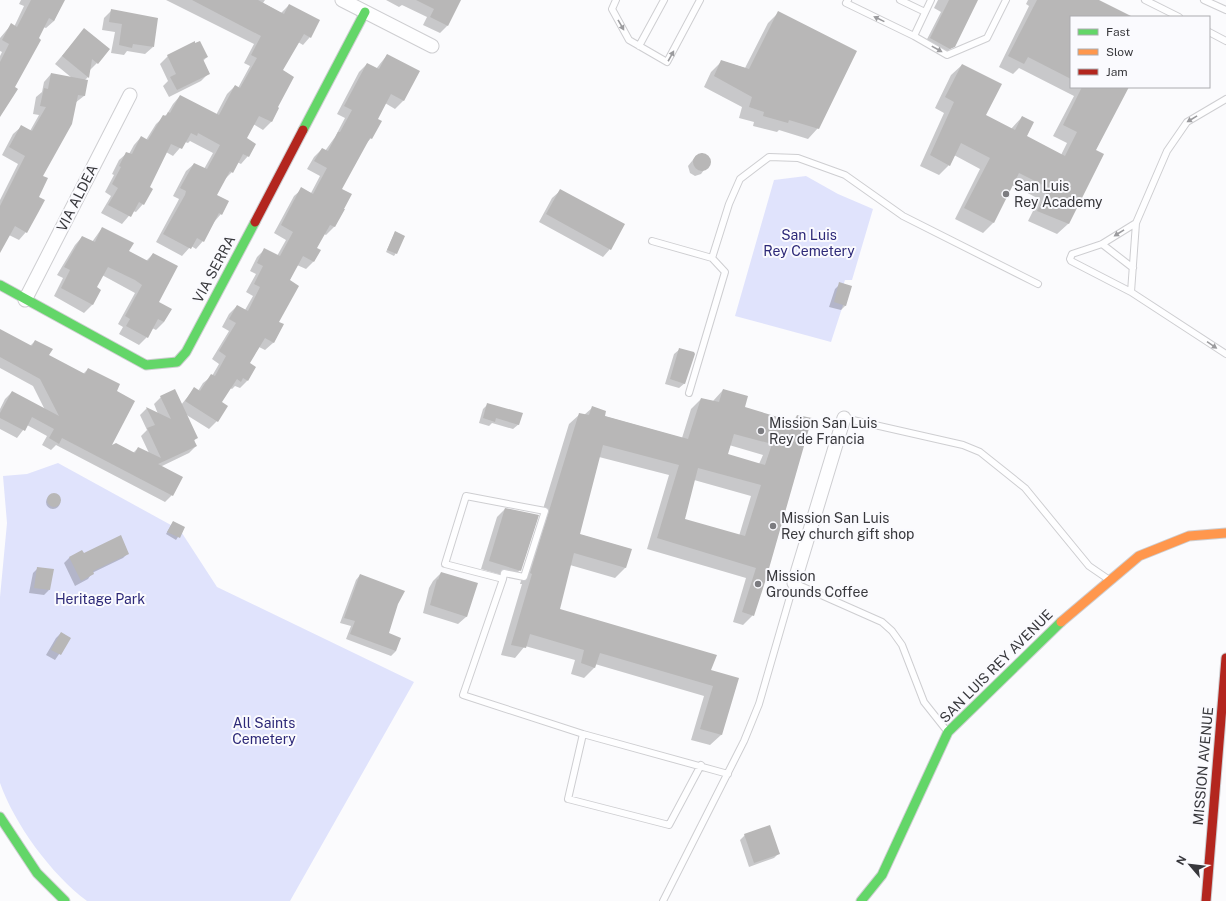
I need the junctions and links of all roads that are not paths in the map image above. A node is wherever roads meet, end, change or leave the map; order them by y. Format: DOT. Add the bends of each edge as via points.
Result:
graph roads {
  1 [pos="342,0"];
  2 [pos="616,0"];
  3 [pos="664,0"];
  4 [pos="700,0"];
  5 [pos="840,0"];
  6 [pos="900,0"];
  7 [pos="931,0"];
  8 [pos="1006,0"];
  9 [pos="1145,0"];
  10 [pos="1204,0"];
  11 [pos="847,2"];
  12 [pos="1215,2"];
  13 [pos="1226,10"];
  14 [pos="365,12"];
  15 [pos="925,12"];
  16 [pos="1177,16"];
  17 [pos="1210,33"];
  18 [pos="914,36"];
  19 [pos="1226,41"];
  20 [pos="432,46"];
  21 [pos="640,46"];
  22 [pos="130,95"];
  23 [pos="1226,99"];
  24 [pos="1136,223"];
  25 [pos="652,241"];
  26 [pos="1102,244"];
  27 [pos="712,258"];
  28 [pos="1133,268"];
  29 [pos="1038,284"];
  30 [pos="0,285"];
  31 [pos="1132,292"];
  32 [pos="25,300"];
  33 [pos="1226,354"];
  34 [pos="689,393"];
  35 [pos="844,418"];
  36 [pos="1226,533"];
  37 [pos="502,579"];
  38 [pos="1111,580"];
  39 [pos="794,583"];
  40 [pos="1226,658"];
  41 [pos="948,732"];
  42 [pos="583,734"];
  43 [pos="701,765"];
  44 [pos="728,774"];
  45 [pos="0,817"];
  46 [pos="65,901"];
  47 [pos="663,901"];
  48 [pos="861,901"];
  49 [pos="1206,901"];
  1 -- 14 [label="street"];
  2 -- 21 [label="lane, one-way" via="612,9 629,40"];
  3 -- 21 [label="lane"];
  21 -- 4 [label="lane, one-way" via="667,62"];
  5 -- 11 [label="lane"];
  6 -- 15 [label="lane"];
  7 -- 15 [label="lane"];
  18 -- 8 [label="lane, one-way" via="947,55 987,38"];
  9 -- 16 [label="lane"];
  10 -- 12 [label="lane"];
  18 -- 11 [label="lane, one-way"];
  12 -- 13 [label="lane"];
  14 -- 20 [label="street"];
  14 -- 32 [label="street, VIA SERRA" via="186,352 177,362 146,365"];
  15 -- 18 [label="lane"];
  17 -- 19 [label="lane"];
  22 -- 32 [label="street, VIA ALDEA"];
  23 -- 24 [label="lane, one-way" via="1187,122 1168,151"];
  24 -- 26 [label="lane, one-way"];
  24 -- 28 [label="lane"];
  25 -- 27 [label="lane"];
  26 -- 28 [label="lane"];
  26 -- 31 [label="lane" via="1072,254 1070,258"];
  27 -- 29 [label="lane" via="729,204 740,179 769,157 798,158 845,175 903,216"];
  27 -- 34 [label="lane" via="724,272"];
  28 -- 31 [label="lane"];
  30 -- 32 [label="street, VIA SERRA"];
  31 -- 33 [label="lane, one-way"];
  35 -- 38 [label="lane" via="963,445 980,452 1025,488 1089,566"];
  35 -- 39 [label="street"];
  36 -- 38 [label="street, SAN LUIS REY AVENUE" via="1189,536 1160,547 1139,556"];
  37 -- 37 [label="lane" via="445,564 466,496 545,511 524,578 504,573"];
  37 -- 42 [label="lane" via="464,695"];
  38 -- 41 [label="street, SAN LUIS REY AVENUE" via="1072,611"];
  39 -- 41 [label="lane" via="882,622 892,631 902,645 924,702"];
  39 -- 44 [label="lane" via="759,704"];
  40 -- 49 [label="street, MISSION AVENUE"];
  41 -- 48 [label="street, SAN LUIS REY AVENUE" via="882,875"];
  42 -- 43 [label="lane"];
  42 -- 43 [label="lane" via="568,799 670,825"];
  43 -- 44 [label="lane"];
  44 -- 47 [label="lane"];
  45 -- 46 [label="street" via="34,870"];
}
